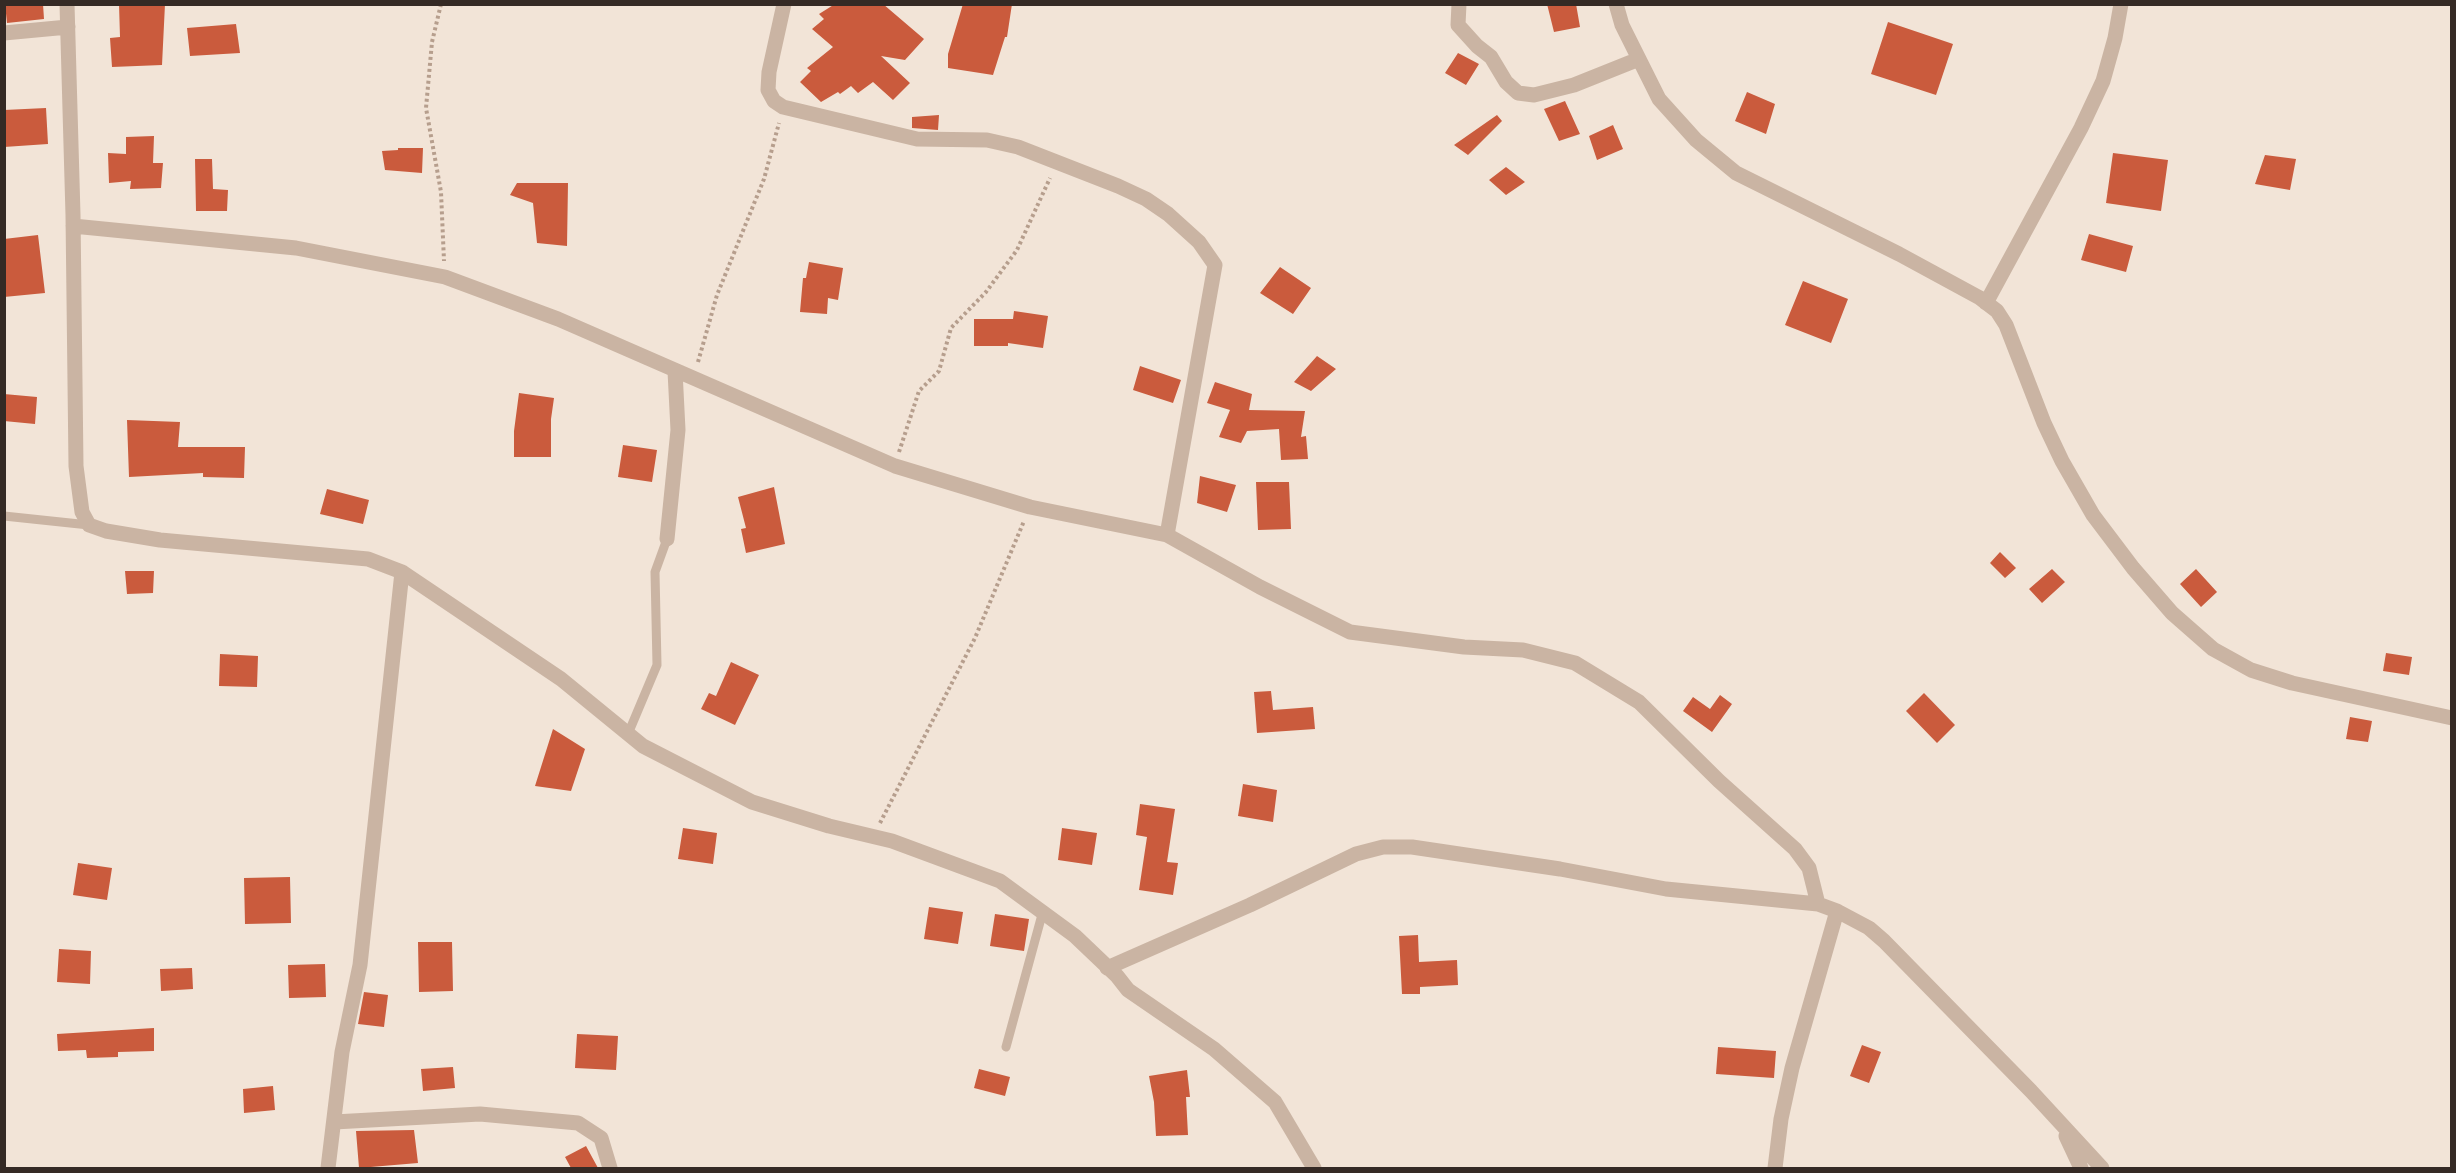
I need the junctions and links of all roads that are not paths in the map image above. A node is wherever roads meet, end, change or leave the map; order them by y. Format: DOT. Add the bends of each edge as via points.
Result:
graph roads {
  1 [pos="67,4"];
  2 [pos="784,4"];
  3 [pos="1458,4"];
  4 [pos="1616,4"];
  5 [pos="2121,4"];
  6 [pos="68,27"];
  7 [pos="4,33"];
  8 [pos="1639,59"];
  9 [pos="73,226"];
  10 [pos="1986,303"];
  11 [pos="675,371"];
  12 [pos="4,516"];
  13 [pos="89,525"];
  14 [pos="1167,535"];
  15 [pos="667,539"];
  16 [pos="402,572"];
  17 [pos="2451,718"];
  18 [pos="628,734"];
  19 [pos="1818,904"];
  20 [pos="1043,911"];
  21 [pos="1837,911"];
  22 [pos="1107,968"];
  23 [pos="1006,1047"];
  24 [pos="2058,1119"];
  25 [pos="334,1122"];
  26 [pos="327,1168"];
  27 [pos="610,1168"];
  28 [pos="1314,1168"];
  29 [pos="1775,1168"];
  30 [pos="2081,1168"];
  31 [pos="2102,1168"];
  1 -- 6 [label="street"];
  2 -- 14 [label="street" via="768,90 774,102 917,140 1003,142 1146,199 1199,242 1215,265"];
  3 -- 8 [label="street" via="1458,25 1491,57 1518,93 1534,95 1574,85"];
  4 -- 8 [label="street"];
  5 -- 10 [label="street" via="2103,81"];
  6 -- 7 [label="street"];
  6 -- 9 [label="street"];
  8 -- 10 [label="street" via="1659,99 1696,140 1736,173 1899,254"];
  9 -- 11 [label="street" via="296,248 445,277 558,319"];
  9 -- 13 [label="street" via="76,466 82,512"];
  10 -- 17 [label="street" via="2006,325 2044,423 2088,506 2172,613 2213,650 2251,670 2292,683"];
  11 -- 14 [label="street" via="895,465 1030,507"];
  11 -- 15 [label="street" via="678,430"];
  12 -- 13 [label="lane"];
  13 -- 16 [label="street" via="160,540 368,559"];
  14 -- 19 [label="street" via="1350,632 1464,647 1523,650 1575,663 1638,702 1795,849 1809,868"];
  15 -- 18 [label="lane" via="655,573 657,665"];
  16 -- 18 [label="street" via="561,679"];
  16 -- 25 [label="street" via="360,965 342,1052"];
  18 -- 20 [label="street" via="643,746 752,802 958,864 1000,881"];
  19 -- 21 [label="street"];
  19 -- 22 [label="street" via="1666,889 1560,869 1383,847 1356,854"];
  20 -- 22 [label="street"];
  20 -- 23 [label="lane"];
  21 -- 24 [label="street" via="1884,941"];
  21 -- 29 [label="street" via="1792,1068"];
  22 -- 28 [label="street" via="1128,990 1214,1049 1275,1101"];
  24 -- 30 [label="street"];
  24 -- 31 [label="street"];
  25 -- 26 [label="street"];
  25 -- 27 [label="street" via="480,1114 578,1123 601,1138"];
}
